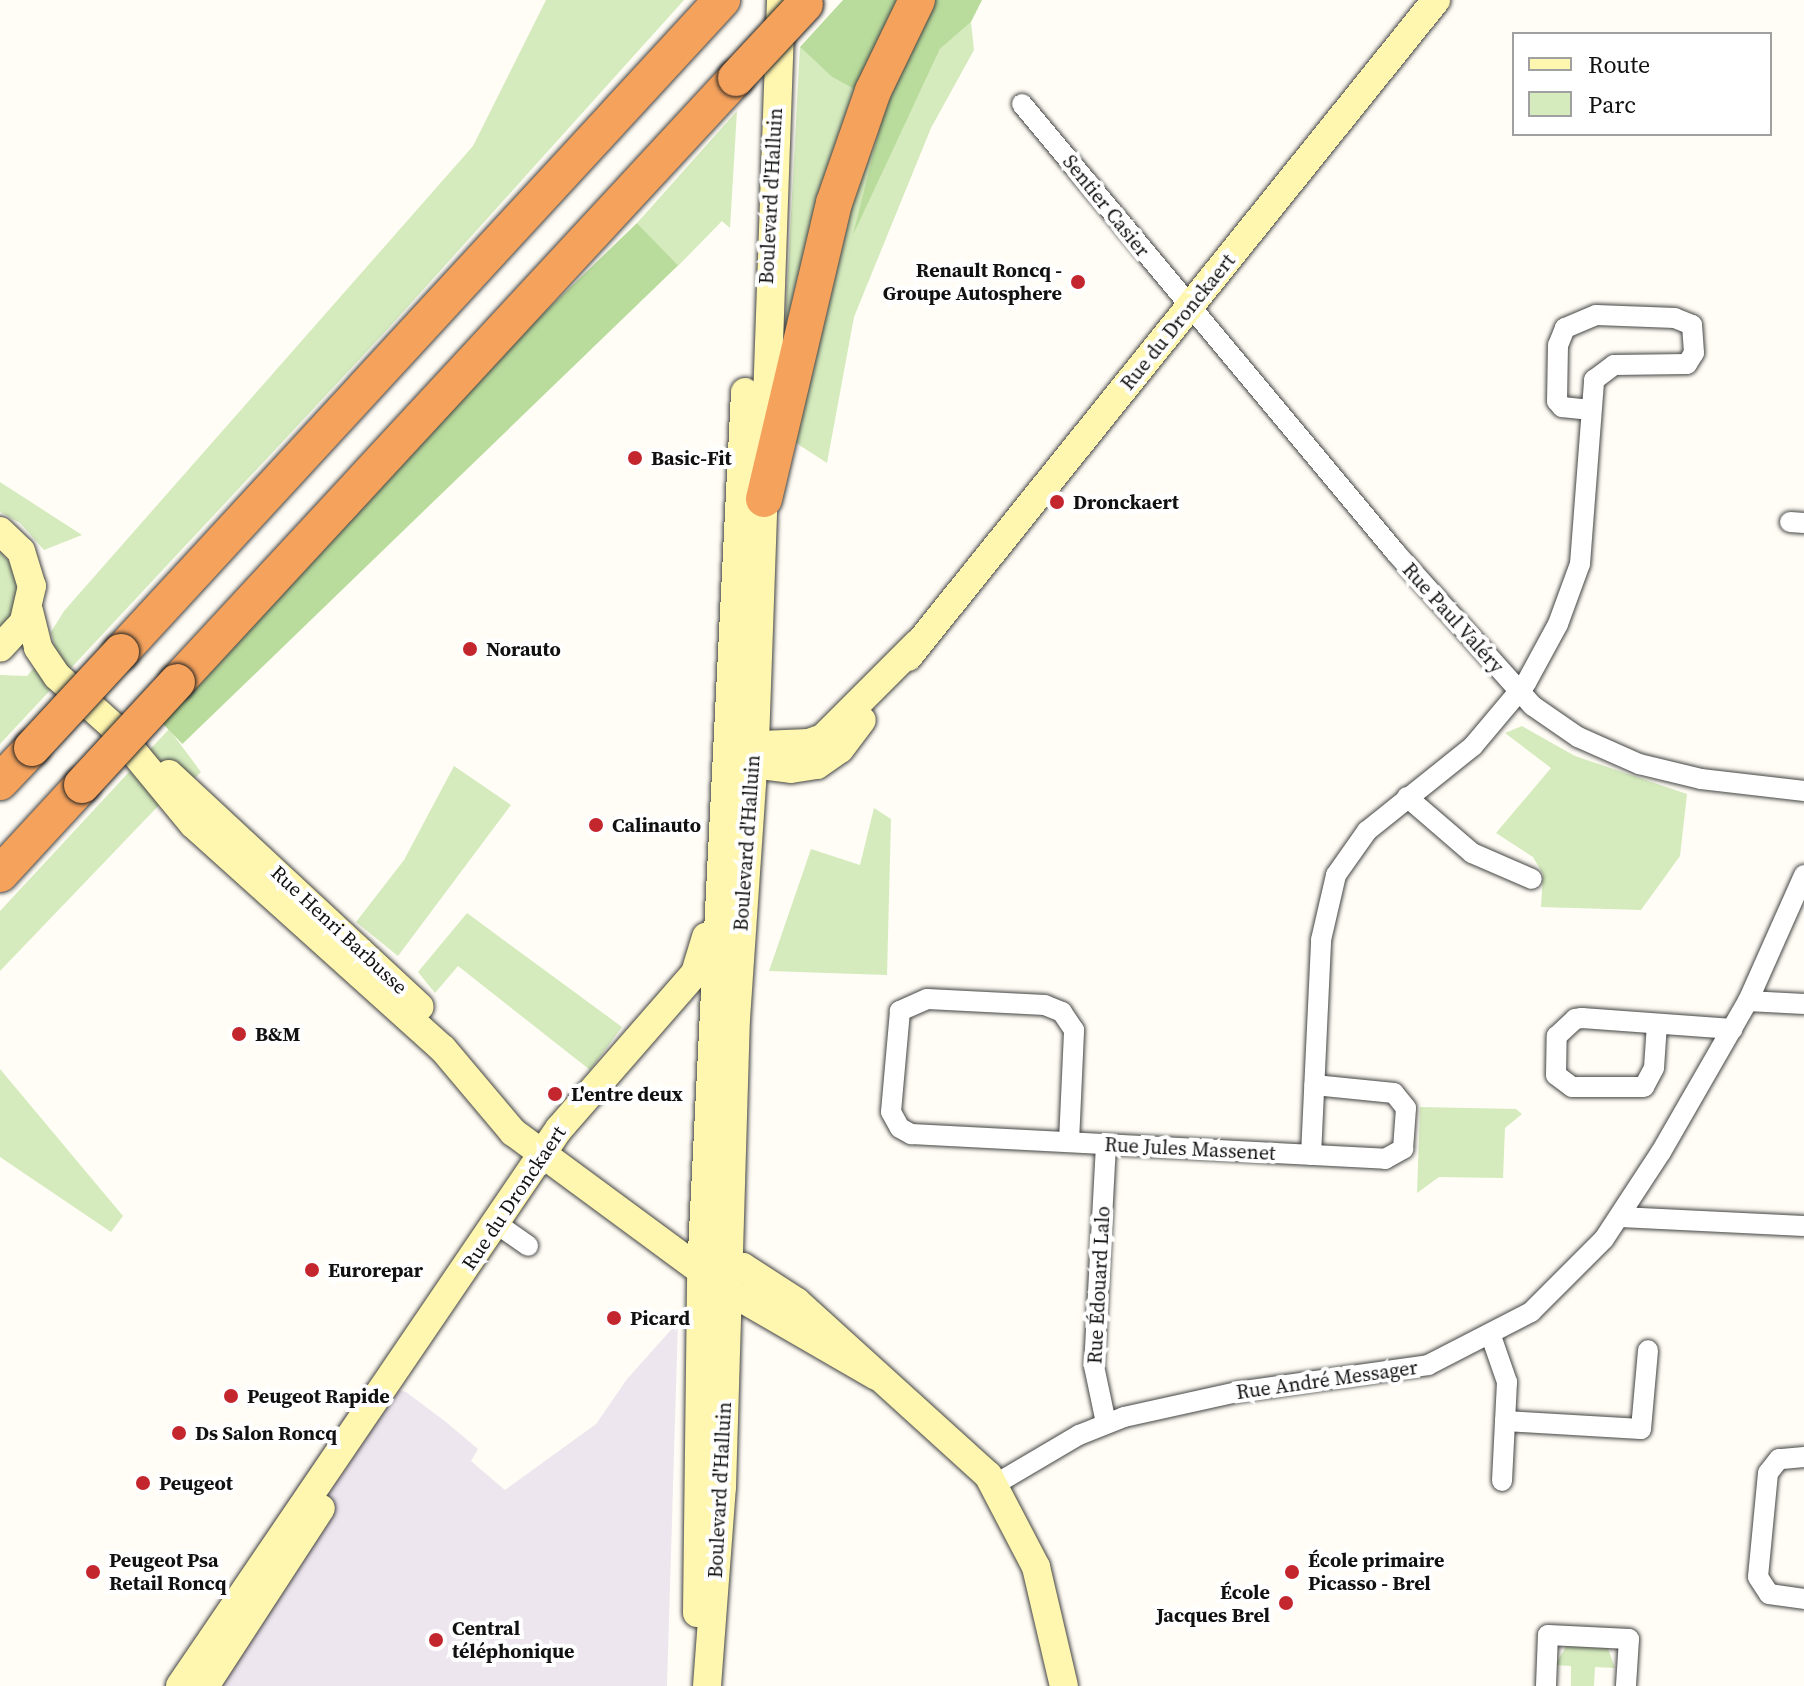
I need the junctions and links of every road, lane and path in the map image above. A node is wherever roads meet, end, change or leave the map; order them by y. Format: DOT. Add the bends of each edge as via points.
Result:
graph roads {
  1 [pos="722,0"];
  2 [pos="764,0"];
  3 [pos="917,0"];
  4 [pos="1436,0"];
  5 [pos="798,1"];
  6 [pos="1022,104"];
  7 [pos="1190,308"];
  8 [pos="1591,410"];
  9 [pos="764,499"];
  10 [pos="0,531"];
  11 [pos="29,611"];
  12 [pos="0,651"];
  13 [pos="57,676"];
  14 [pos="1519,693"];
  15 [pos="727,754"];
  16 [pos="754,754"];
  17 [pos="0,782"];
  18 [pos="1804,791"];
  19 [pos="1407,797"];
  20 [pos="0,874"];
  21 [pos="1804,875"];
  22 [pos="1532,879"];
  23 [pos="1748,1001"];
  24 [pos="1804,1004"];
  25 [pos="1657,1024"];
  26 [pos="1733,1029"];
  27 [pos="1314,1085"];
  28 [pos="1069,1142"];
  29 [pos="1106,1145"];
  30 [pos="543,1154"];
  31 [pos="1311,1155"];
  32 [pos="1620,1217"];
  33 [pos="497,1224"];
  34 [pos="1804,1226"];
  35 [pos="528,1246"];
  36 [pos="718,1275"];
  37 [pos="1491,1336"];
  38 [pos="1648,1350"];
  39 [pos="389,1384"];
  40 [pos="1505,1421"];
  41 [pos="1106,1423"];
  42 [pos="1804,1457"];
  43 [pos="1502,1481"];
  44 [pos="994,1485"];
  45 [pos="1804,1599"];
  46 [pos="180,1686"];
  47 [pos="205,1686"];
  48 [pos="697,1686"];
  49 [pos="707,1686"];
  50 [pos="1064,1686"];
  51 [pos="1546,1686"];
  52 [pos="1626,1686"];
  1 -- 17 [label="highway, bridge"];
  2 -- 15 [label="main road, Boulevard d'Halluin"];
  3 -- 9 [label="highway" via="873,91 834,203"];
  4 -- 7 [label="main road, Rue du Dronckaert"];
  5 -- 9 [label="main road, Boulevard d'Halluin" via="763,387"];
  5 -- 20 [label="highway, bridge" via="736,78"];
  6 -- 7 [label="street, Sentier Casier"];
  7 -- 14 [label="street, Rue Paul Valéry"];
  7 -- 16 [label="main road, Rue du Dronckaert" via="918,643 835,755 801,769"];
  8 -- 8 [label="street" via="1562,407 1557,401 1558,345 1565,328 1596,315 1682,319 1692,325 1694,353 1687,364 1604,369 1593,385"];
  8 -- 14 [label="street" via="1577,577 1558,624"];
  9 -- 16 [label="main road, Boulevard d'Halluin"];
  10 -- 11 [label="main road, Rue Henri Barbusse" via="21,551 28,568"];
  11 -- 12 [label="main road"];
  11 -- 13 [label="main road, Rue Henri Barbusse" via="38,648"];
  12 -- 13 [label="main road, Rue Henri Barbusse"];
  13 -- 30 [label="main road, Rue Henri Barbusse" via="113,727 193,824 443,1049 513,1132"];
  14 -- 18 [label="street, Rue Paul Valéry" via="1578,737 1639,764 1701,779"];
  14 -- 19 [label="street" via="1473,746"];
  15 -- 16 [label="main road, Rue du Dronckaert"];
  15 -- 30 [label="main road, Rue du Dronckaert" via="716,804 702,960 573,1111"];
  15 -- 36 [label="main road, Boulevard d'Halluin"];
  16 -- 36 [label="main road, Boulevard d'Halluin"];
  19 -- 22 [label="street" via="1472,853"];
  19 -- 27 [label="street" via="1358,840 1330,892 1321,940"];
  21 -- 23 [label="street, Rue André Messager"];
  23 -- 24 [label="street"];
  23 -- 26 [label="street, Rue André Messager"];
  25 -- 25 [label="street" via="1582,1018 1567,1023 1557,1036 1556,1075 1572,1087 1644,1087 1654,1068"];
  25 -- 26 [label="street"];
  26 -- 32 [label="street, Rue André Messager"];
  27 -- 31 [label="street"];
  27 -- 31 [label="street, Rue Jules Massenet" via="1388,1090 1404,1102 1406,1116 1403,1149 1393,1158"];
  28 -- 28 [label="street, Rue Jules Massenet" via="911,1134 900,1128 890,1106 900,1011 927,999 1045,1005 1062,1012 1074,1030"];
  28 -- 29 [label="street, Rue Jules Massenet"];
  29 -- 31 [label="street, Rue Jules Massenet"];
  29 -- 41 [label="street, Rue Édouard Lalo" via="1094,1366"];
  30 -- 33 [label="main road, Rue du Dronckaert"];
  30 -- 36 [label="main road, Rue Henri Barbusse"];
  32 -- 34 [label="street"];
  32 -- 37 [label="street, Rue André Messager" via="1552,1295"];
  33 -- 35 [label="street"];
  33 -- 39 [label="main road, Rue du Dronckaert"];
  36 -- 44 [label="main road, Rue Henri Barbusse" via="743,1267 797,1302 973,1459"];
  36 -- 48 [label="main road, Boulevard d'Halluin"];
  36 -- 49 [label="main road, Boulevard d'Halluin" via="722,1487"];
  37 -- 40 [label="street" via="1506,1370"];
  37 -- 41 [label="street, Rue André Messager" via="1412,1369 1237,1392"];
  38 -- 40 [label="street" via="1641,1429"];
  39 -- 46 [label="main road, Rue du Dronckaert"];
  39 -- 47 [label="main road, Rue du Dronckaert" via="322,1507"];
  40 -- 43 [label="street"];
  41 -- 44 [label="street, Rue André Messager"];
  42 -- 45 [label="street" via="1779,1459 1768,1473 1758,1577 1769,1594"];
  44 -- 50 [label="main road, Rue Henri Barbusse" via="1036,1567"];
  51 -- 52 [label="street" via="1548,1635 1629,1639"];
}
